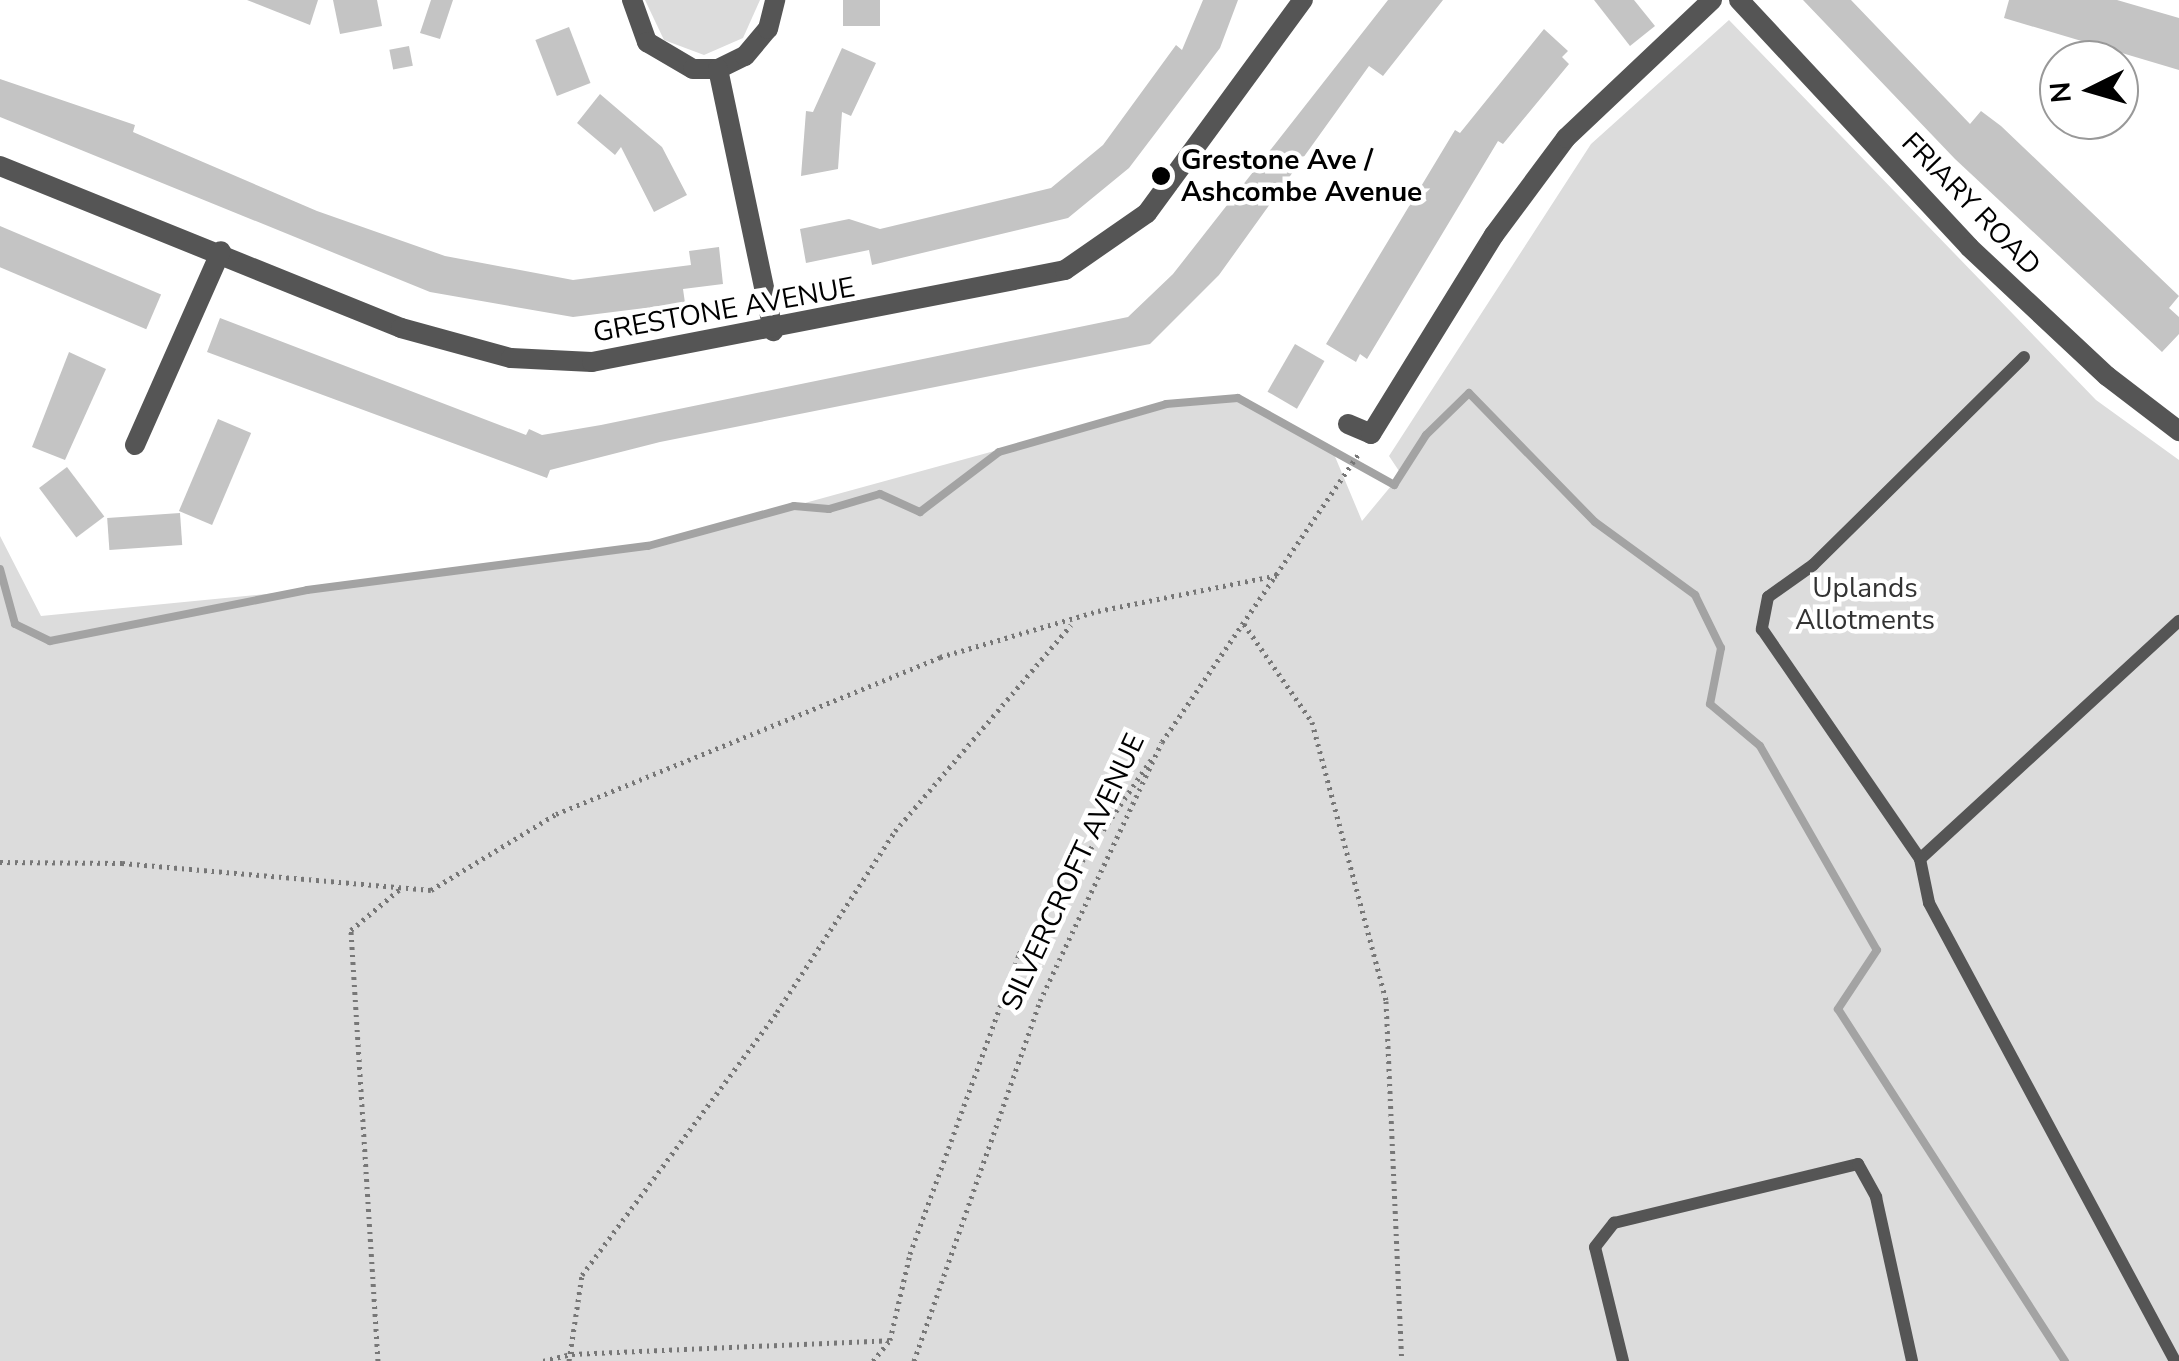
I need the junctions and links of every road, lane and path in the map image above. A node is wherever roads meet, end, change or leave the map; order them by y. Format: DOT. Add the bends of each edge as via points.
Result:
graph roads {
  1 [pos="632,0"];
  2 [pos="775,0"];
  3 [pos="1303,0"];
  4 [pos="1739,0"];
  5 [pos="1703,3"];
  6 [pos="718,68"];
  7 [pos="0,166"];
  8 [pos="221,250"];
  9 [pos="773,331"];
  10 [pos="2024,356"];
  11 [pos="1348,424"];
  12 [pos="2179,431"];
  13 [pos="135,446"];
  14 [pos="1363,447"];
  15 [pos="1278,576"];
  16 [pos="2179,621"];
  17 [pos="1071,624"];
  18 [pos="1244,624"];
  19 [pos="1162,742"];
  20 [pos="1920,859"];
  21 [pos="0,862"];
  22 [pos="402,887"];
  23 [pos="890,1340"];
  24 [pos="572,1359"];
  25 [pos="378,1361"];
  26 [pos="543,1361"];
  27 [pos="873,1361"];
  28 [pos="914,1361"];
  29 [pos="1402,1361"];
  30 [pos="1623,1361"];
  31 [pos="1912,1361"];
  32 [pos="2174,1361"];
  1 -- 6 [label="street" via="638,27 660,55 693,69"];
  2 -- 6 [label="street" via="758,44"];
  3 -- 9 [label="street, GRESTONE AVENUE" via="1147,212 1065,270"];
  4 -- 12 [label="street, FRIARY ROAD" via="1969,247 2107,376"];
  5 -- 11 [label="street" via="1566,138 1494,235 1371,434"];
  6 -- 9 [label="street"];
  7 -- 8 [label="street, GRESTONE AVENUE"];
  8 -- 9 [label="street, GRESTONE AVENUE" via="401,328 511,358 592,362"];
  8 -- 13 [label="street"];
  10 -- 20 [label="lane" via="1813,565 1768,597 1762,628 1782,664"];
  14 -- 15 [label="path, SILVERCROFT AVENUE"];
  15 -- 17 [label="path" via="1098,611"];
  15 -- 18 [label="path, SILVERCROFT AVENUE"];
  16 -- 20 [label="lane"];
  17 -- 22 [label="path" via="940,658 814,706 556,814 431,890"];
  17 -- 24 [label="path" via="896,831 777,1012 582,1275"];
  18 -- 19 [label="path, SILVERCROFT AVENUE"];
  18 -- 29 [label="path" via="1312,722 1386,1001"];
  19 -- 23 [label="path" via="1019,954 910,1254"];
  19 -- 28 [label="path, SILVERCROFT AVENUE" via="1040,1000"];
  20 -- 32 [label="lane" via="1930,903"];
  21 -- 22 [label="path" via="122,862"];
  22 -- 25 [label="path" via="351,930"];
  23 -- 24 [label="path"];
  23 -- 27 [label="path"];
  24 -- 26 [label="path"];
  30 -- 31 [label="lane" via="1595,1247 1614,1223 1858,1164 1876,1196"];
}
